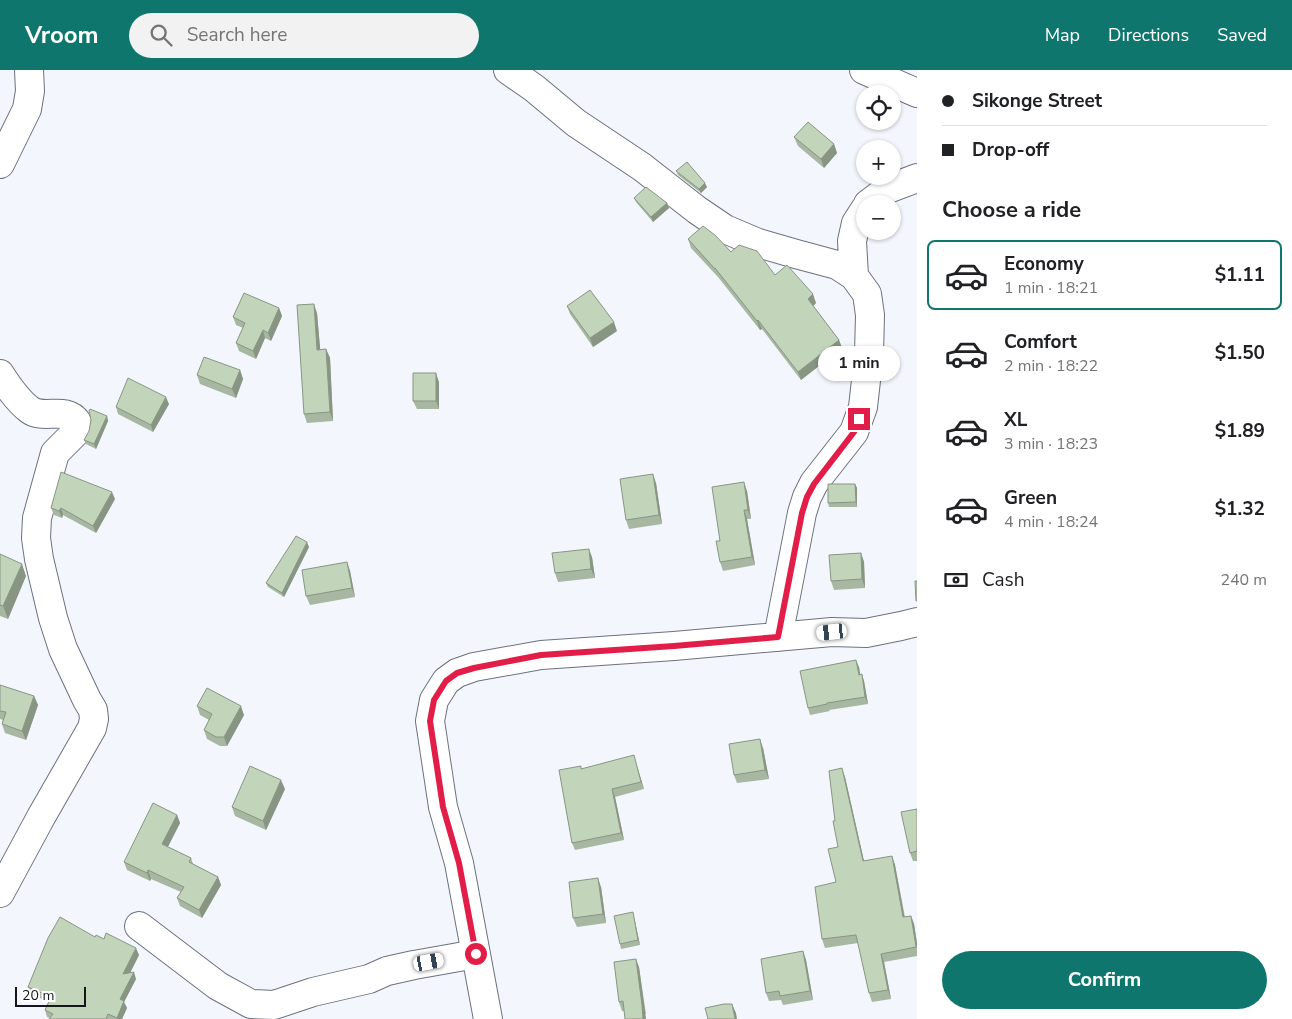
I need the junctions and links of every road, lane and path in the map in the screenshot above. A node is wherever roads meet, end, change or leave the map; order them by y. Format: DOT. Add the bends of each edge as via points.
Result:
graph roads {
  1 [pos="28,70"];
  2 [pos="508,70"];
  3 [pos="864,70"];
  4 [pos="917,93"];
  5 [pos="0,164"];
  6 [pos="917,178"];
  7 [pos="881,195"];
  8 [pos="856,224"];
  9 [pos="854,276"];
  10 [pos="0,374"];
  11 [pos="917,622"];
  12 [pos="778,637"];
  13 [pos="0,893"];
  14 [pos="139,926"];
  15 [pos="476,954"];
  16 [pos="282,1012"];
  17 [pos="488,1019"];
  1 -- 5 [label="street" via="30,91 27,109"];
  2 -- 9 [label="street" via="576,123 726,229 758,243 837,265"];
  3 -- 4 [label="street"];
  6 -- 7 [label="street"];
  8 -- 9 [label="street" via="852,241"];
  9 -- 12 [label="street" via="867,294 870,315 863,407 854,432 807,497"];
  10 -- 13 [label="street" via="30,410 71,416 77,422 75,433 55,453 36,518 36,538 53,618 63,649 94,718 92,728"];
  11 -- 12 [label="street" via="866,633 832,632"];
  12 -- 15 [label="street" via="541,655 474,668 457,673 446,681 434,700 430,721 443,807 459,863"];
  14 -- 16 [label="street" via="218,986 251,1004"];
  15 -- 16 [label="street" via="387,971 313,992"];
  15 -- 17 [label="street"];
}
